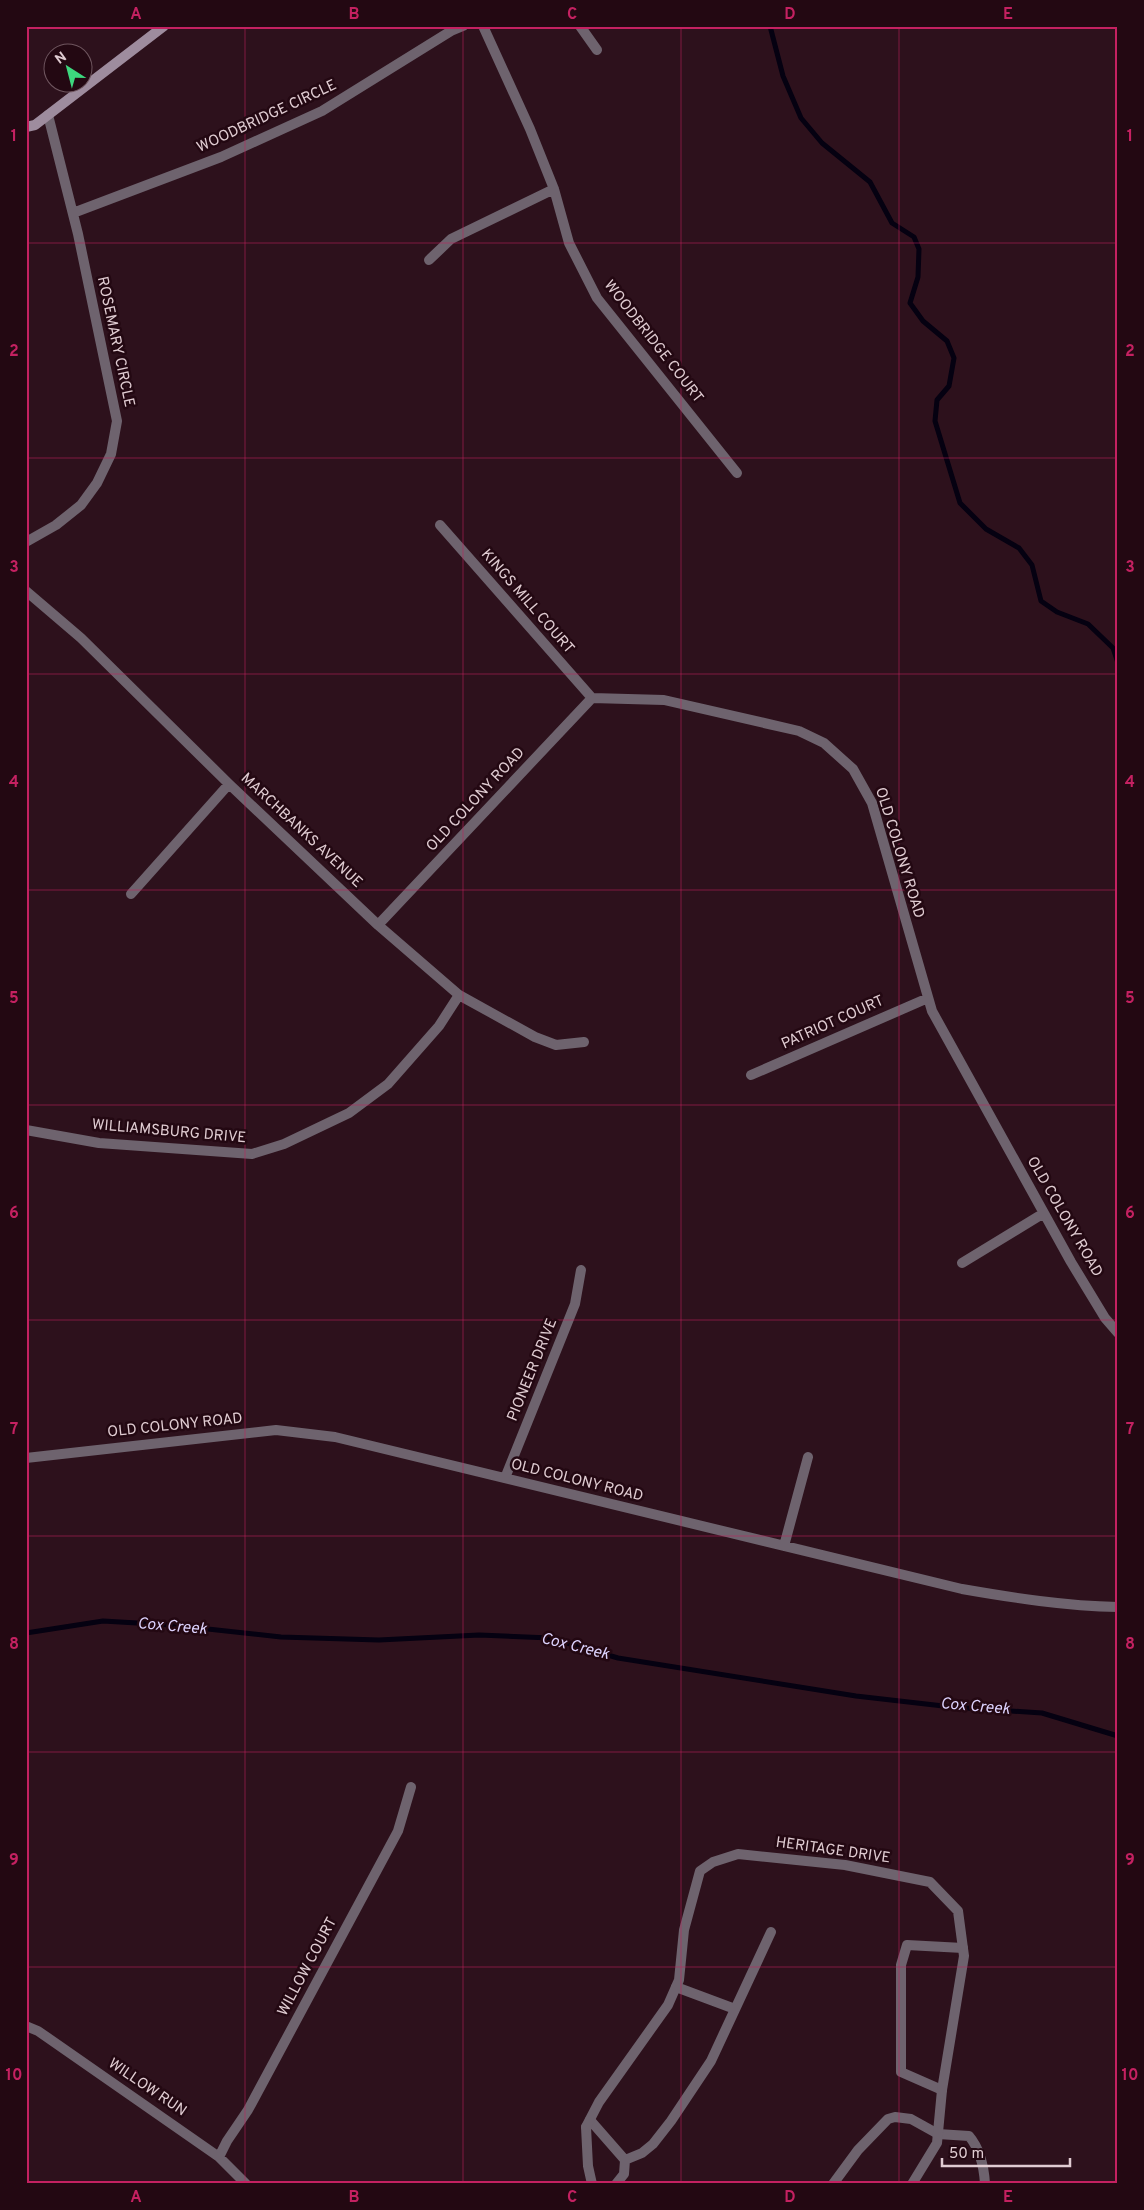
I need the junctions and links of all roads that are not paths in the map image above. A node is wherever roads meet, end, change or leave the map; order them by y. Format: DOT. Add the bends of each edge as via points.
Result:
graph roads {
  1 [pos="164,26"];
  2 [pos="463,26"];
  3 [pos="483,26"];
  4 [pos="580,26"];
  5 [pos="597,50"];
  6 [pos="48,115"];
  7 [pos="26,127"];
  8 [pos="554,189"];
  9 [pos="73,213"];
  10 [pos="429,260"];
  11 [pos="738,473"];
  12 [pos="440,525"];
  13 [pos="26,542"];
  14 [pos="26,591"];
  15 [pos="592,698"];
  16 [pos="229,784"];
  17 [pos="131,894"];
  18 [pos="378,925"];
  19 [pos="459,995"];
  20 [pos="928,998"];
  21 [pos="584,1042"];
  22 [pos="751,1075"];
  23 [pos="26,1130"];
  24 [pos="1044,1213"];
  25 [pos="962,1263"];
  26 [pos="581,1270"];
  27 [pos="1118,1333"];
  28 [pos="808,1457"];
  29 [pos="26,1458"];
  30 [pos="505,1478"];
  31 [pos="784,1546"];
  32 [pos="1118,1607"];
  33 [pos="411,1787"];
  34 [pos="771,1932"];
  35 [pos="963,1948"];
  36 [pos="676,1987"];
  37 [pos="735,2009"];
  38 [pos="26,2026"];
  39 [pos="942,2090"];
  40 [pos="588,2123"];
  41 [pos="938,2134"];
  42 [pos="219,2157"];
  43 [pos="625,2160"];
  44 [pos="246,2184"];
  45 [pos="592,2184"];
  46 [pos="616,2184"];
  47 [pos="833,2184"];
  48 [pos="912,2184"];
  49 [pos="985,2184"];
  1 -- 6 [label="street"];
  2 -- 9 [label="street, WOODBRIDGE CIRCLE" via="322,111 221,157"];
  3 -- 8 [label="street, WOODBRIDGE COURT"];
  4 -- 5 [label="street"];
  6 -- 7 [label="street" via="35,125"];
  6 -- 9 [label="street, ROSEMARY CIRCLE"];
  8 -- 10 [label="street" via="451,239"];
  8 -- 11 [label="street, WOODBRIDGE COURT" via="569,243 596,298"];
  9 -- 13 [label="street, ROSEMARY CIRCLE" via="116,421 111,454 97,483 81,505 56,525"];
  12 -- 15 [label="street, KINGS MILL COURT"];
  14 -- 16 [label="street, MARCHBANKS AVENUE" via="87,644"];
  15 -- 18 [label="street, OLD COLONY ROAD"];
  15 -- 20 [label="street, OLD COLONY ROAD" via="664,700 770,724 799,731 840,755 853,769 872,803"];
  16 -- 17 [label="street"];
  16 -- 18 [label="street, MARCHBANKS AVENUE"];
  18 -- 19 [label="street, MARCHBANKS AVENUE"];
  19 -- 21 [label="street, MARCHBANKS AVENUE" via="535,1037 556,1045"];
  19 -- 23 [label="street, WILLIAMSBURG DRIVE" via="439,1026 388,1084 349,1113 284,1144 252,1154 99,1143"];
  20 -- 22 [label="street, PATRIOT COURT"];
  20 -- 24 [label="street, OLD COLONY ROAD" via="973,1088"];
  24 -- 25 [label="street"];
  24 -- 27 [label="street, OLD COLONY ROAD" via="1105,1318"];
  26 -- 30 [label="street, PIONEER DRIVE" via="575,1304"];
  28 -- 31 [label="street"];
  29 -- 30 [label="street, OLD COLONY ROAD" via="276,1430 335,1437"];
  30 -- 31 [label="street, OLD COLONY ROAD"];
  31 -- 32 [label="street, OLD COLONY ROAD" via="962,1589 1032,1601"];
  33 -- 42 [label="street, WILLOW COURT" via="398,1832"];
  34 -- 37 [label="street"];
  35 -- 36 [label="street, HERITAGE DRIVE" via="958,1911 930,1882 846,1865 738,1854 713,1862 700,1871 684,1930 680,1980"];
  35 -- 39 [label="street, HERITAGE DRIVE"];
  35 -- 39 [label="street" via="907,1944 901,1965 901,2072"];
  36 -- 37 [label="street"];
  36 -- 40 [label="street, HERITAGE DRIVE" via="668,2005 599,2102"];
  37 -- 43 [label="street" via="710,2061 671,2121 653,2144"];
  38 -- 42 [label="street, WILLOW RUN" via="38,2031"];
  39 -- 41 [label="street, HERITAGE DRIVE"];
  40 -- 43 [label="street"];
  40 -- 45 [label="street" via="588,2166"];
  41 -- 47 [label="street" via="912,2120 888,2119 858,2150"];
  41 -- 48 [label="street, HERITAGE DRIVE" via="937,2143"];
  41 -- 49 [label="street" via="969,2136 976,2144"];
  42 -- 44 [label="street, WILLOW RUN"];
  43 -- 46 [label="street" via="624,2174"];
}
